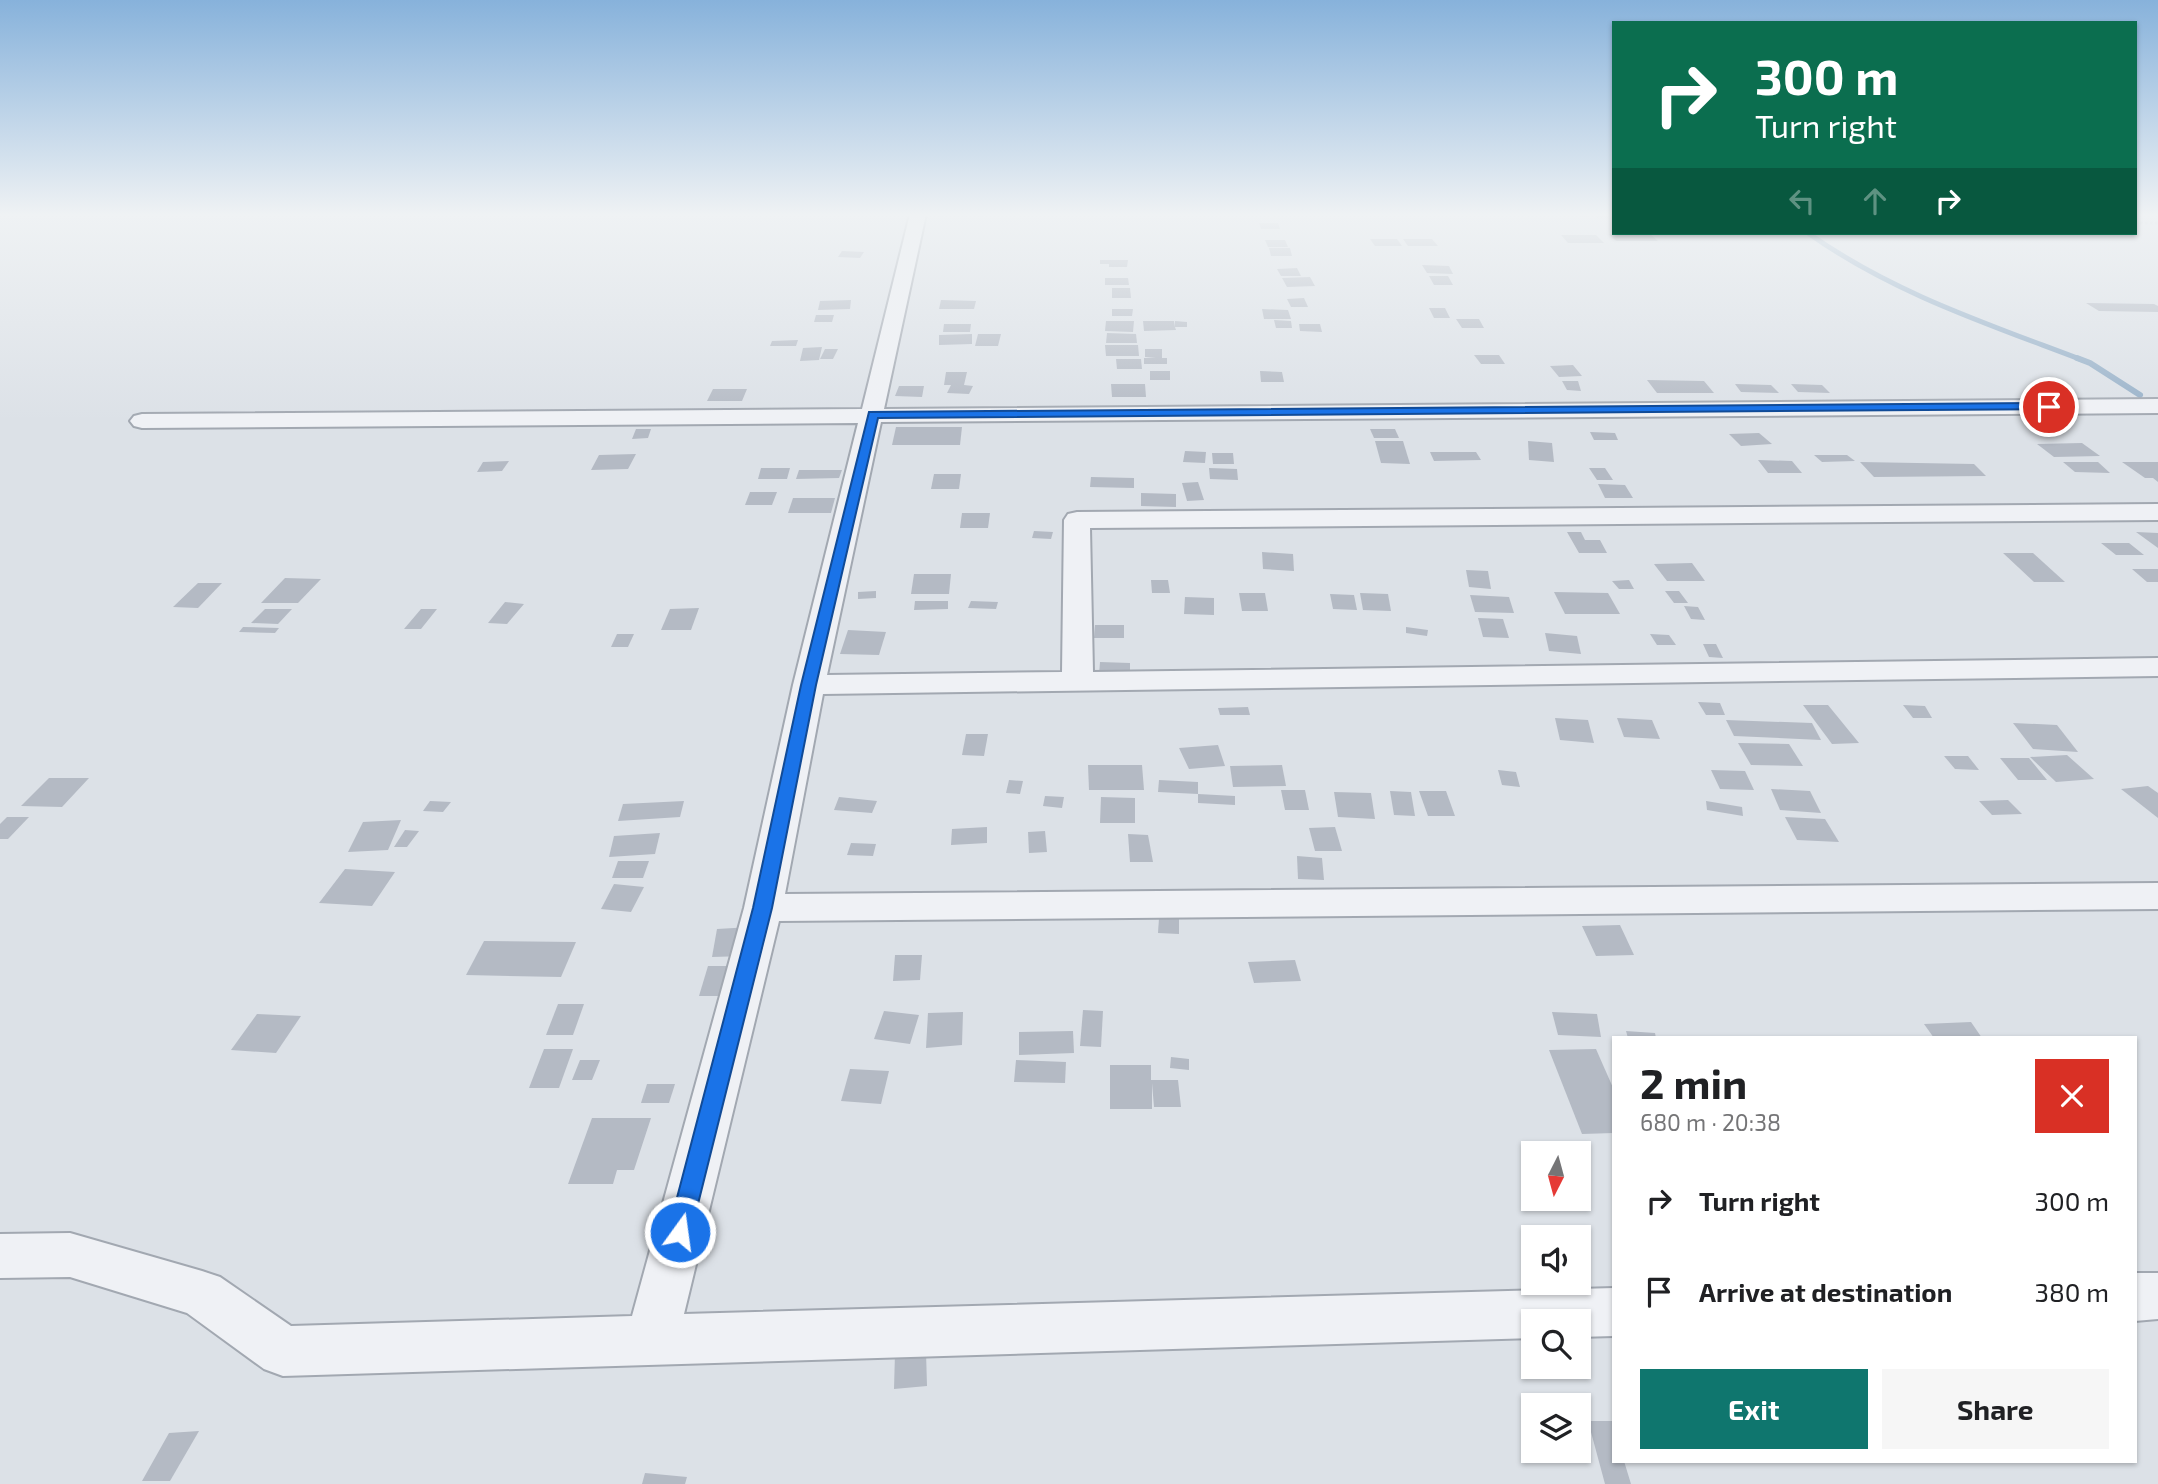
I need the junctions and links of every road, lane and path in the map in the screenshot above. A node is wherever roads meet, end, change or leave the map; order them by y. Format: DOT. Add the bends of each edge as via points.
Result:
graph roads {
  1 [pos="903,283"];
  2 [pos="2158,406"];
  3 [pos="873,415"];
  4 [pos="142,421"];
  5 [pos="2158,512"];
  6 [pos="2158,667"];
  7 [pos="1078,682"];
  8 [pos="808,685"];
  9 [pos="2158,895"];
  10 [pos="763,908"];
  11 [pos="0,1256"];
  12 [pos="2158,1296"];
  13 [pos="2137,1297"];
  14 [pos="1612,1312"];
  15 [pos="652,1340"];
  1 -- 3 [label="street"];
  2 -- 3 [label="street"];
  3 -- 4 [label="street"];
  3 -- 8 [label="street"];
  5 -- 7 [label="street" via="1077,520"];
  6 -- 7 [label="street"];
  7 -- 8 [label="street"];
  8 -- 10 [label="street"];
  9 -- 10 [label="street"];
  10 -- 15 [label="street"];
  11 -- 15 [label="street" via="70,1255 202,1294 282,1351"];
  12 -- 13 [label="street"];
  14 -- 15 [label="street"];
}
